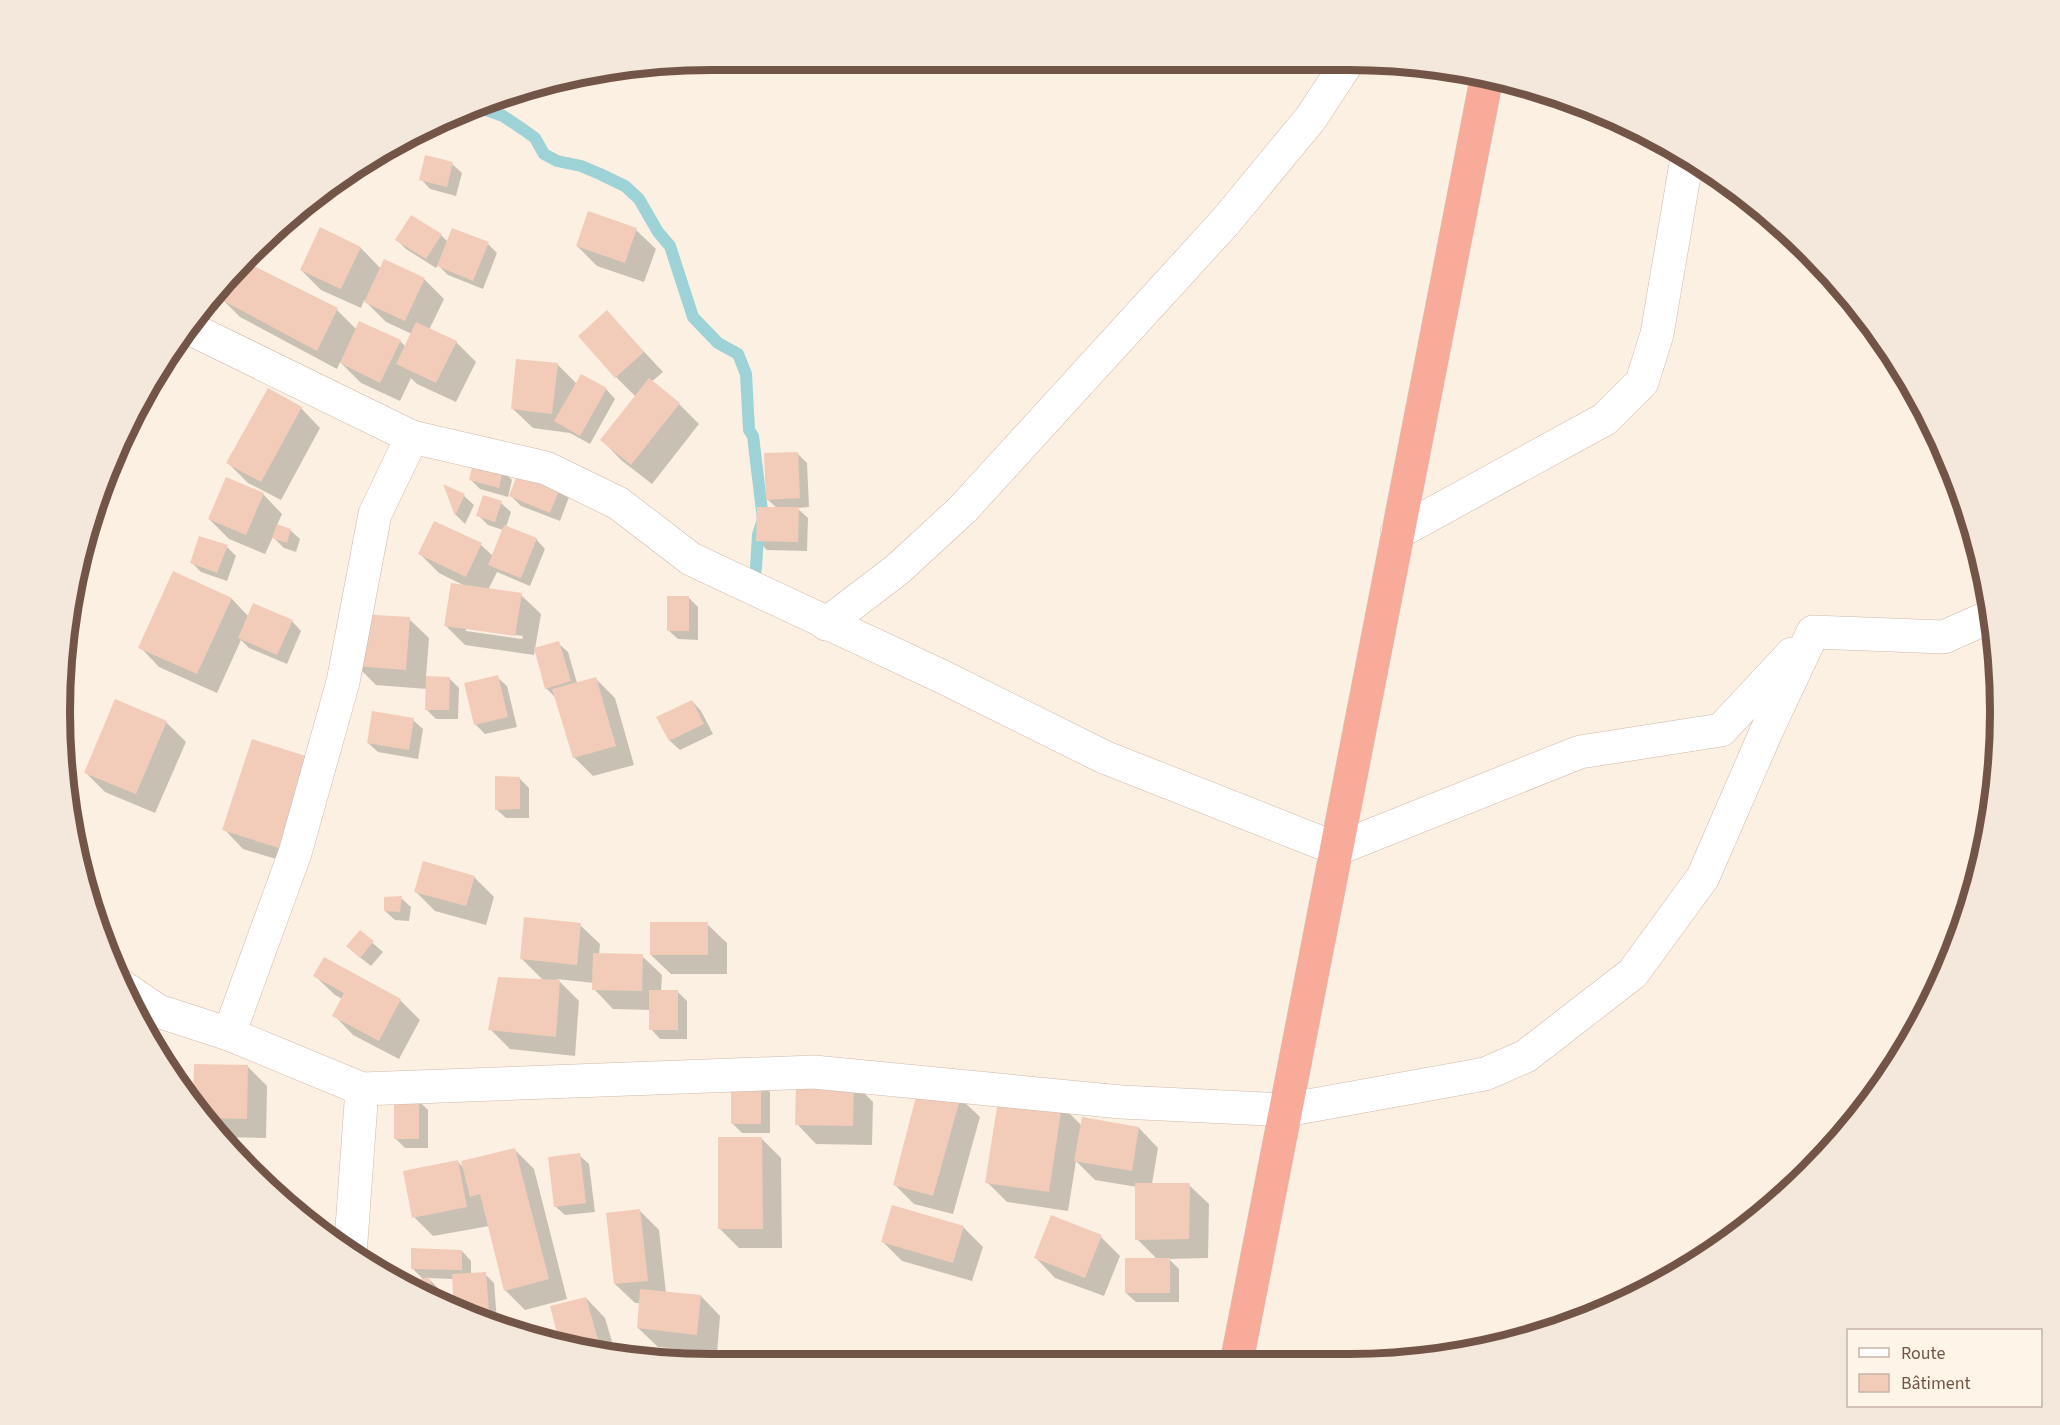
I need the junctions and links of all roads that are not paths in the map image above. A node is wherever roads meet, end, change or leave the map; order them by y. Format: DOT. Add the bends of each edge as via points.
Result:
graph roads {
  1 [pos="1342,70"];
  2 [pos="1485,86"];
  3 [pos="1685,167"];
  4 [pos="196,332"];
  5 [pos="412,437"];
  6 [pos="1397,533"];
  7 [pos="1982,620"];
  8 [pos="826,624"];
  9 [pos="1813,632"];
  10 [pos="1337,849"];
  11 [pos="137,997"];
  12 [pos="229,1034"];
  13 [pos="362,1089"];
  14 [pos="1286,1110"];
  15 [pos="351,1242"];
  16 [pos="1238,1354"];
  1 -- 8 [label="street" via="1311,118 1226,221 963,509 898,569"];
  2 -- 6 [label="highway"];
  3 -- 6 [label="street" via="1657,334 1642,382 1605,420"];
  4 -- 5 [label="street"];
  5 -- 8 [label="street" via="546,468 618,503 691,559"];
  5 -- 12 [label="street" via="375,514 343,682 295,854"];
  6 -- 10 [label="highway"];
  7 -- 9 [label="street" via="1944,638"];
  8 -- 10 [label="street" via="1104,757"];
  9 -- 10 [label="street" via="1721,730 1580,752"];
  9 -- 14 [label="street" via="1703,877 1633,973 1526,1056 1485,1074"];
  10 -- 14 [label="highway"];
  11 -- 12 [label="street" via="158,1011"];
  12 -- 13 [label="street"];
  13 -- 14 [label="street" via="814,1072 1121,1102"];
  13 -- 15 [label="street"];
  14 -- 16 [label="highway"];
}
